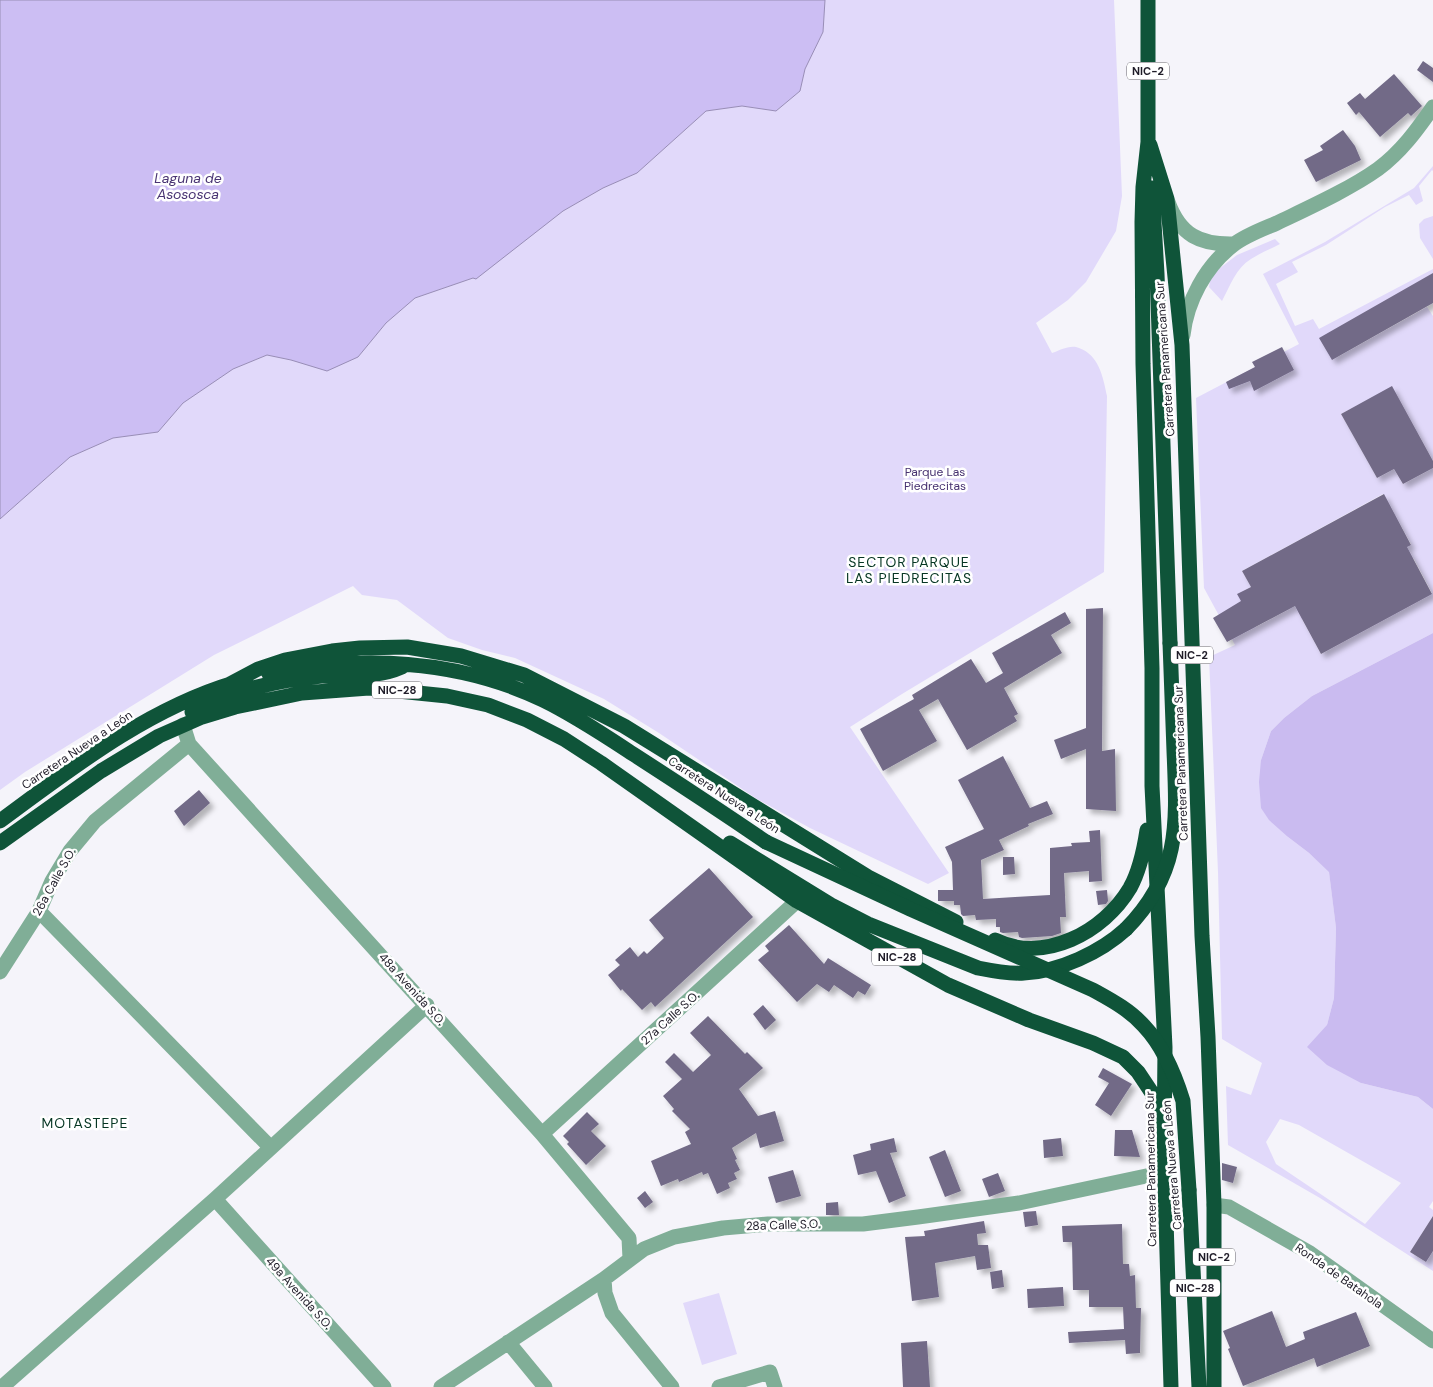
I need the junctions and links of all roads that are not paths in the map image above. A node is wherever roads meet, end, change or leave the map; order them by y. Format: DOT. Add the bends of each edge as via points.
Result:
graph roads {
  1 [pos="1148,0"];
  2 [pos="1433,107"];
  3 [pos="1148,142"];
  4 [pos="1167,199"];
  5 [pos="1234,244"];
  6 [pos="1182,345"];
  7 [pos="408,664"];
  8 [pos="226,686"];
  9 [pos="182,725"];
  10 [pos="189,744"];
  11 [pos="92,755"];
  12 [pos="601,762"];
  13 [pos="1152,786"];
  14 [pos="0,821"];
  15 [pos="0,844"];
  16 [pos="797,901"];
  17 [pos="39,911"];
  18 [pos="0,972"];
  19 [pos="426,1005"];
  20 [pos="542,1134"];
  21 [pos="271,1148"];
  22 [pos="1164,1152"];
  23 [pos="1165,1172"];
  24 [pos="215,1199"];
  25 [pos="1214,1206"];
  26 [pos="630,1259"];
  27 [pos="604,1279"];
  28 [pos="1433,1341"];
  29 [pos="508,1342"];
  30 [pos="2,1387"];
  31 [pos="384,1387"];
  32 [pos="441,1387"];
  33 [pos="545,1387"];
  34 [pos="672,1387"];
  35 [pos="719,1387"];
  36 [pos="775,1387"];
  37 [pos="1171,1387"];
  38 [pos="1199,1387"];
  39 [pos="1214,1387"];
  1 -- 3 [label="highway, Carretera Panamericana Sur / NIC-2"];
  2 -- 5 [label="street" via="1402,148 1377,170"];
  3 -- 4 [label="highway, Carretera Panamericana Sur / NIC-2"];
  3 -- 12 [label="highway, bridge" via="1158,274 1176,820 1164,872 1137,918 1105,946 1069,963 1024,974 978,968 868,924 831,905"];
  3 -- 13 [label="highway, Carretera Panamericana Sur / NIC-2" via="1142,232"];
  4 -- 5 [label="street" via="1173,216 1184,230 1199,240 1216,245"];
  4 -- 6 [label="highway, Carretera Panamericana Sur / NIC-2"];
  5 -- 6 [label="street" via="1207,273 1192,300"];
  6 -- 25 [label="highway, Carretera Panamericana Sur / NIC-2"];
  7 -- 8 [label="highway, Carretera Nueva a León / NIC-28" via="334,663 262,675"];
  7 -- 9 [label="highway" via="377,675 323,676 264,686 200,707"];
  7 -- 38 [label="highway, Carretera Nueva a León / NIC-28, bridge" via="487,679 542,699 766,842 910,910 1094,990 1143,1024 1167,1060 1184,1101"];
  8 -- 11 [label="highway, Carretera Nueva a León / NIC-28" via="150,720"];
  8 -- 13 [label="highway" via="258,669 285,660 360,648 406,647 461,656 524,675 624,726 868,877 976,932 1016,947 1053,945 1079,936 1101,922 1120,902 1136,875 1144,849"];
  9 -- 10 [label="street, 48a Avenida S.O."];
  9 -- 11 [label="highway" via="166,723 116,750"];
  9 -- 12 [label="highway, Carretera Nueva a León / NIC-28" via="235,707 302,692 392,689 488,705 527,720"];
  9 -- 15 [label="highway, Carretera Nueva a León / NIC-28" via="101,771"];
  10 -- 17 [label="street, 26a Calle S.O." via="95,821 70,851"];
  10 -- 19 [label="street, 48a Avenida S.O."];
  11 -- 14 [label="highway, Carretera Nueva a León / NIC-28"];
  12 -- 16 [label="highway, Carretera Nueva a León / NIC-28"];
  13 -- 22 [label="highway, Carretera Panamericana Sur / NIC-2" via="1165,1047"];
  16 -- 20 [label="street, 27a Calle S.O."];
  16 -- 22 [label="highway, Carretera Nueva a León / NIC-28" via="948,985 1123,1057 1152,1093"];
  17 -- 18 [label="street, 26a Calle S.O."];
  17 -- 21 [label="street"];
  19 -- 20 [label="street, 48a Avenida S.O."];
  19 -- 21 [label="street"];
  20 -- 26 [label="street, 48a Avenida S.O." via="628,1238"];
  21 -- 24 [label="street"];
  22 -- 23 [label="highway, Carretera Panamericana Sur / NIC-2"];
  23 -- 26 [label="street, 28a Calle S.O." via="1019,1203 863,1224 768,1224 723,1228 674,1238 644,1249"];
  23 -- 37 [label="highway, Carretera Panamericana Sur / NIC-2"];
  24 -- 30 [label="street"];
  24 -- 31 [label="street, 49a Avenida S.O."];
  25 -- 28 [label="street, Ronda de Batahola" via="1229,1207 1310,1253"];
  25 -- 39 [label="highway, Carretera Panamericana Sur / NIC-2"];
  26 -- 27 [label="street, 28a Calle S.O."];
  27 -- 29 [label="street, 28a Calle S.O."];
  27 -- 34 [label="street" via="612,1313"];
  29 -- 32 [label="street, 28a Calle S.O."];
  29 -- 33 [label="street"];
  35 -- 36 [label="street" via="770,1372"];
}
